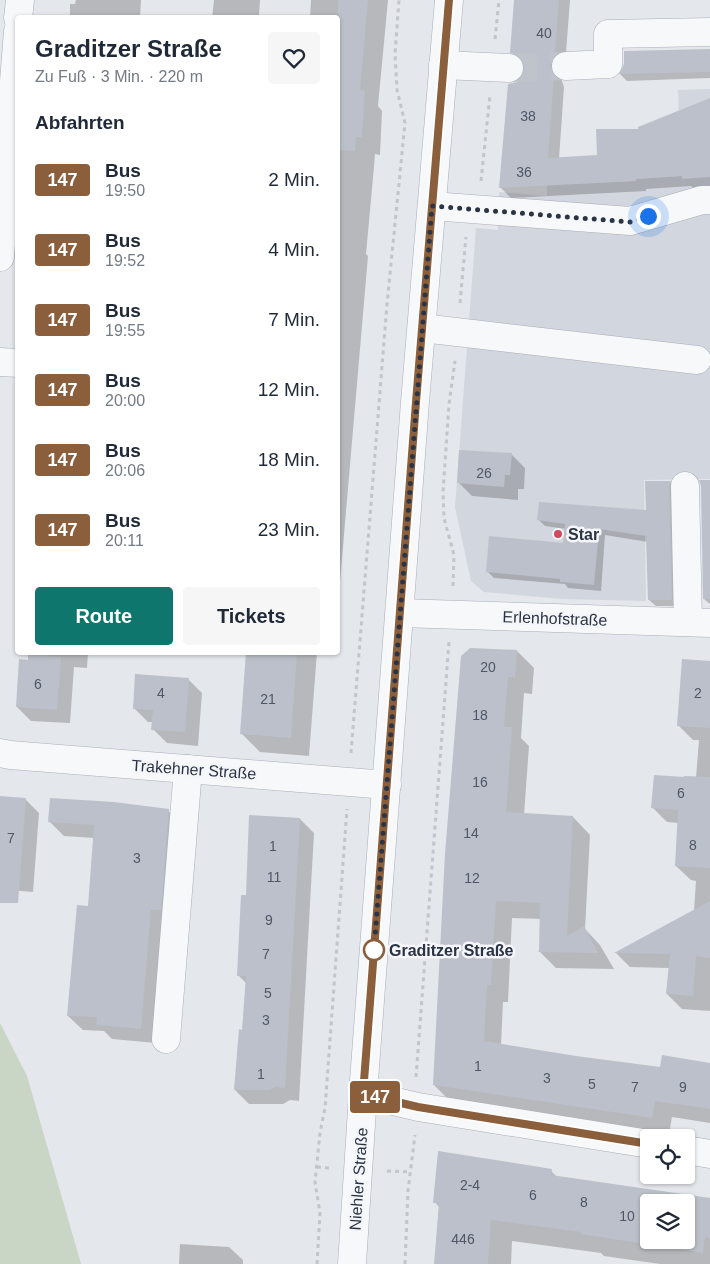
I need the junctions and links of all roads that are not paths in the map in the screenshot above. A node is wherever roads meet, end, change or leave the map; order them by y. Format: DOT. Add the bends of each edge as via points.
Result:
graph roads {
  1 [pos="20,0"];
  2 [pos="449,0"];
  3 [pos="18,15"];
  4 [pos="710,32"];
  5 [pos="15,62"];
  6 [pos="443,65"];
  7 [pos="566,66"];
  8 [pos="509,68"];
  9 [pos="2,198"];
  10 [pos="710,200"];
  11 [pos="432,206"];
  12 [pos="0,257"];
  13 [pos="422,328"];
  14 [pos="697,360"];
  15 [pos="0,362"];
  16 [pos="15,363"];
  17 [pos="685,486"];
  18 [pos="400,612"];
  19 [pos="699,622"];
  20 [pos="0,753"];
  21 [pos="188,769"];
  22 [pos="387,785"];
  23 [pos="166,1039"];
  24 [pos="363,1094"];
  25 [pos="640,1143"];
  26 [pos="695,1152"];
  27 [pos="710,1154"];
  28 [pos="352,1264"];
  1 -- 3 [label="street"];
  2 -- 6 [label="street, Niehler Straße"];
  4 -- 7 [label="street" via="608,34 608,64"];
  5 -- 9 [label="street"];
  6 -- 8 [label="street"];
  6 -- 11 [label="street, Niehler Straße"];
  9 -- 12 [label="street"];
  10 -- 11 [label="street" via="630,222"];
  11 -- 13 [label="street, Niehler Straße"];
  13 -- 14 [label="street"];
  13 -- 18 [label="street, Niehler Straße"];
  15 -- 16 [label="street"];
  17 -- 19 [label="street"];
  18 -- 19 [label="street, Erlenhofstraße"];
  18 -- 22 [label="street, Niehler Straße"];
  20 -- 21 [label="street, Trakehner Straße"];
  21 -- 22 [label="street, Trakehner Straße"];
  21 -- 23 [label="street"];
  22 -- 24 [label="street, Niehler Straße"];
  24 -- 25 [label="street" via="418,1107"];
  24 -- 28 [label="street, Niehler Straße"];
  26 -- 27 [label="street"];
}
